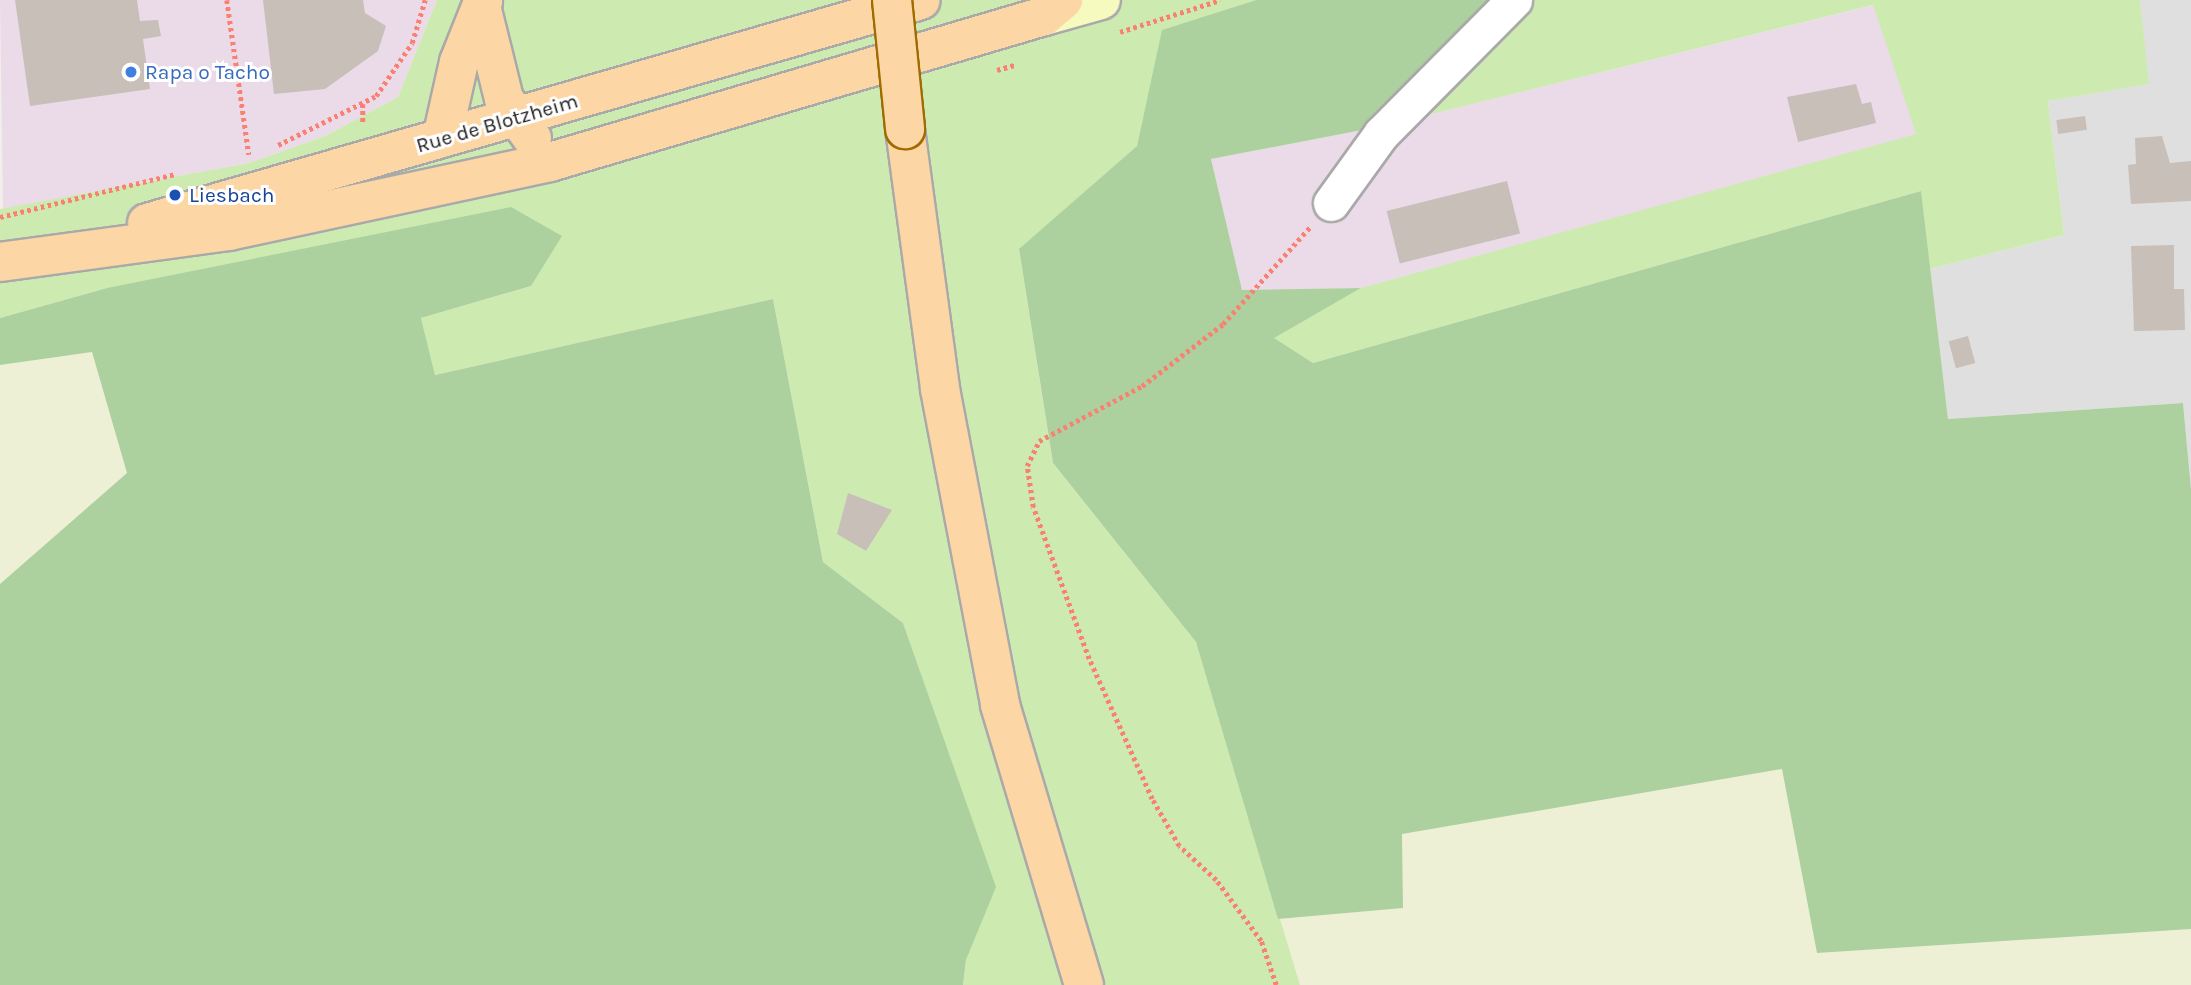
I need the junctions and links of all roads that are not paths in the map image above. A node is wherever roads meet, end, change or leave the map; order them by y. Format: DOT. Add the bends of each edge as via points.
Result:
graph roads {
  1 [pos="892,0"];
  2 [pos="921,0"];
  3 [pos="1101,0"];
  4 [pos="1514,0"];
  5 [pos="482,5"];
  6 [pos="1053,8"];
  7 [pos="517,117"];
  8 [pos="442,138"];
  9 [pos="550,162"];
  10 [pos="1331,203"];
  11 [pos="75,247"];
  12 [pos="0,262"];
  13 [pos="1084,985"];
  1 -- 13 [label="main road, bridge" via="940,389 1000,705"];
  2 -- 7 [label="main road, Rue de Blotzheim"];
  3 -- 6 [label="main road"];
  4 -- 10 [label="street" via="1381,134"];
  5 -- 7 [label="main road" via="504,99"];
  5 -- 8 [label="main road" via="459,62"];
  6 -- 9 [label="main road"];
  7 -- 8 [label="main road, Rue de Blotzheim"];
  7 -- 9 [label="main road"];
  8 -- 11 [label="main road, Rue de Blotzheim"];
  9 -- 11 [label="main road" via="229,231"];
  11 -- 12 [label="main road"];
}
